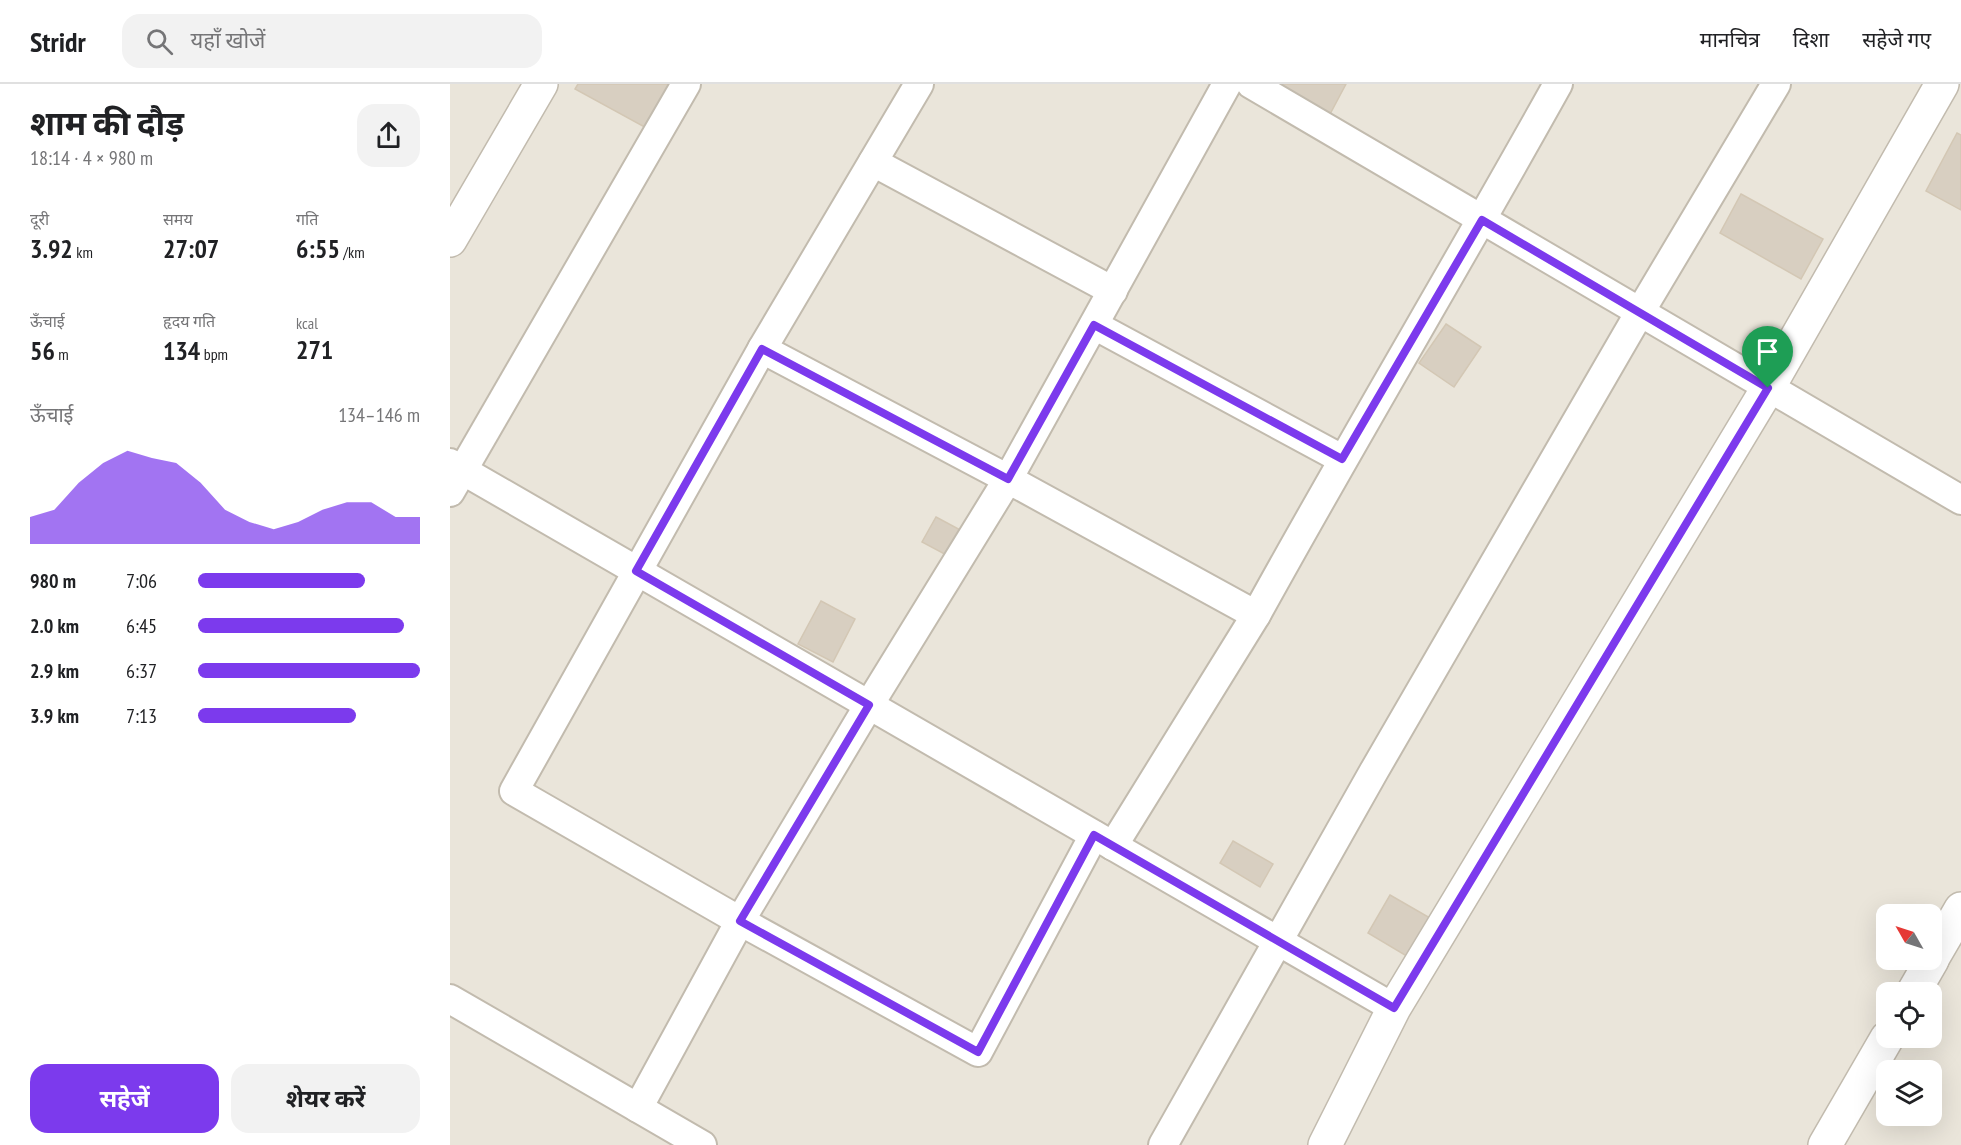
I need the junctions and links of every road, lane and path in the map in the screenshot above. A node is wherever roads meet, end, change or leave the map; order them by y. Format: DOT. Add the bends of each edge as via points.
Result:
graph roads {
  1 [pos="541,84"];
  2 [pos="686,84"];
  3 [pos="919,84"];
  4 [pos="1227,84"];
  5 [pos="1251,84"];
  6 [pos="1558,84"];
  7 [pos="1776,84"];
  8 [pos="1942,84"];
  9 [pos="873,162"];
  10 [pos="1482,220"];
  11 [pos="450,240"];
  12 [pos="1113,291"];
  13 [pos="1640,312"];
  14 [pos="1094,325"];
  15 [pos="762,349"];
  16 [pos="1768,388"];
  17 [pos="1342,459"];
  18 [pos="454,475"];
  19 [pos="1008,479"];
  20 [pos="1961,500"];
  21 [pos="636,571"];
  22 [pos="1256,615"];
  23 [pos="869,705"];
  24 [pos="1104,840"];
  25 [pos="1961,909"];
  26 [pos="740,921"];
  27 [pos="1279,941"];
  28 [pos="1942,942"];
  29 [pos="450,999"];
  30 [pos="1394,1008"];
  31 [pos="1881,1048"];
  32 [pos="638,1108"];
  33 [pos="702,1145"];
  34 [pos="1163,1145"];
  35 [pos="1325,1145"];
  36 [pos="1825,1145"];
  1 -- 11 [label="street"];
  2 -- 18 [label="street"];
  3 -- 9 [label="street"];
  4 -- 12 [label="street"];
  5 -- 10 [label="street"];
  6 -- 10 [label="street"];
  7 -- 13 [label="street"];
  8 -- 16 [label="street"];
  9 -- 12 [label="street"];
  9 -- 15 [label="street"];
  10 -- 13 [label="street"];
  10 -- 17 [label="street"];
  12 -- 14 [label="street"];
  13 -- 16 [label="street"];
  13 -- 27 [label="street"];
  14 -- 17 [label="street"];
  14 -- 19 [label="street"];
  15 -- 19 [label="street"];
  15 -- 21 [label="street"];
  16 -- 20 [label="street"];
  16 -- 30 [label="street"];
  17 -- 22 [label="street"];
  18 -- 21 [label="street"];
  19 -- 22 [label="street"];
  19 -- 23 [label="street"];
  21 -- 23 [label="street"];
  21 -- 26 [label="street" via="514,791"];
  22 -- 24 [label="street"];
  23 -- 24 [label="street"];
  23 -- 26 [label="street"];
  24 -- 26 [label="street" via="978,1052"];
  24 -- 27 [label="street"];
  25 -- 28 [label="street"];
  26 -- 32 [label="street"];
  27 -- 30 [label="street"];
  27 -- 34 [label="street"];
  29 -- 32 [label="street"];
  30 -- 35 [label="street"];
  31 -- 36 [label="street"];
  32 -- 33 [label="street"];
}
